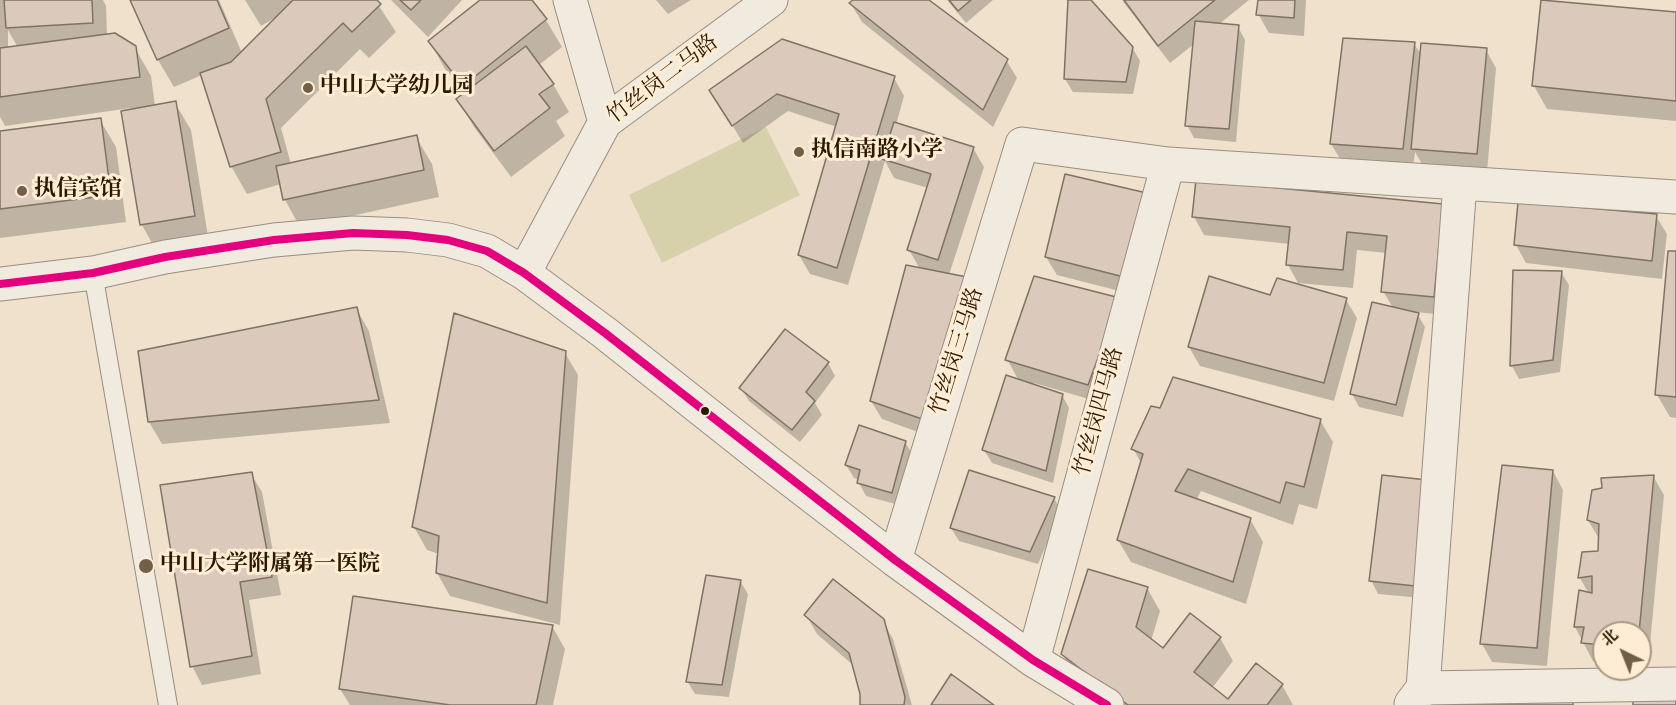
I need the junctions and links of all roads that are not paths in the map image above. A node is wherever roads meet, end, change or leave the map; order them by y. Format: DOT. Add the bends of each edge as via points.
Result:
graph roads {
  1 [pos="570,0"];
  2 [pos="771,0"];
  3 [pos="605,122"];
  4 [pos="1168,164"];
  5 [pos="1460,183"];
  6 [pos="1676,197"];
  7 [pos="93,273"];
  8 [pos="524,273"];
  9 [pos="0,284"];
  10 [pos="895,560"];
  11 [pos="1034,660"];
  12 [pos="1676,684"];
  13 [pos="1416,696"];
  14 [pos="168,705"];
  15 [pos="1107,705"];
  1 -- 3 [label="street"];
  2 -- 3 [label="street, 竹丝岗二马路"];
  3 -- 8 [label="street, 竹丝岗二马路"];
  4 -- 5 [label="street"];
  4 -- 10 [label="street, 竹丝岗三马路" via="1022,144"];
  4 -- 11 [label="street, 竹丝岗四马路"];
  5 -- 6 [label="street"];
  5 -- 13 [label="street"];
  7 -- 8 [label="street" via="274,240 353,233 448,240 487,251"];
  7 -- 9 [label="street"];
  7 -- 14 [label="lane"];
  8 -- 10 [label="street"];
  10 -- 11 [label="street"];
  11 -- 15 [label="street"];
  12 -- 13 [label="street"];
}
